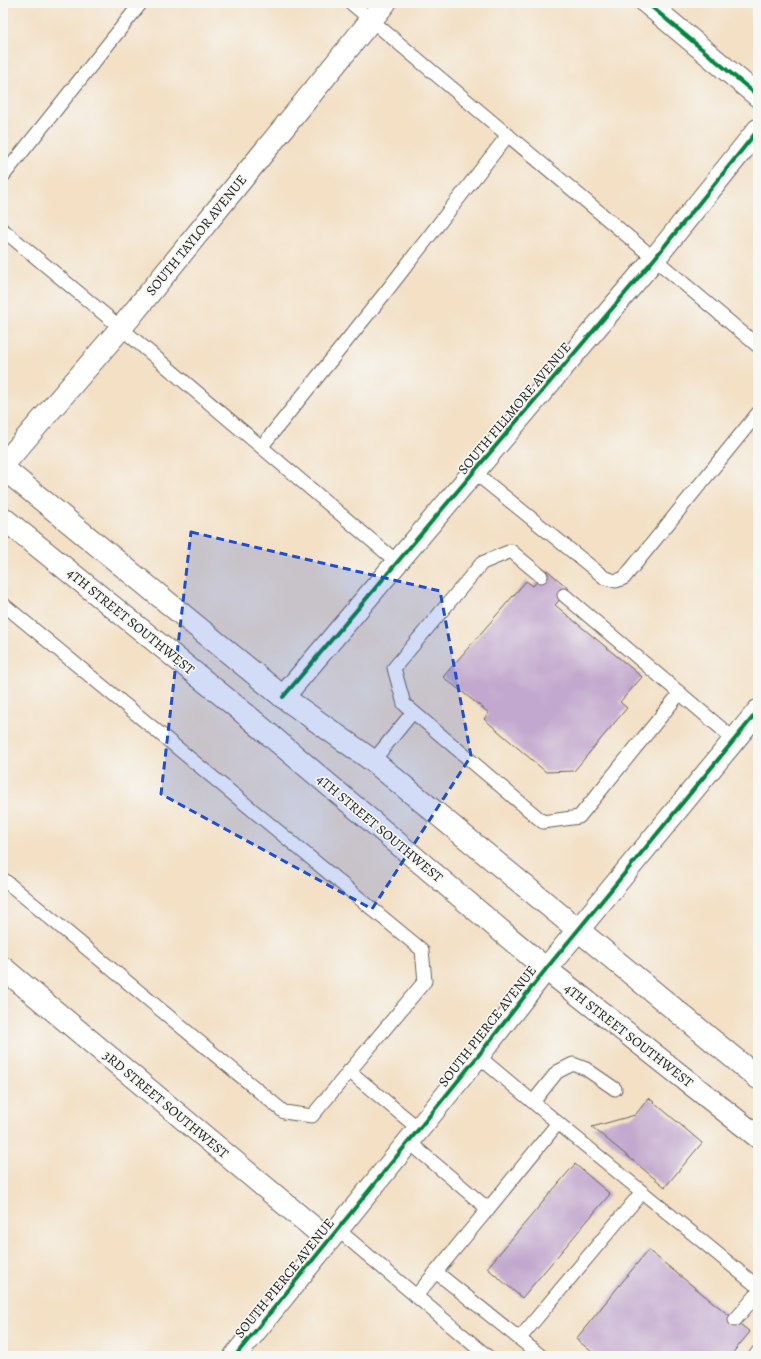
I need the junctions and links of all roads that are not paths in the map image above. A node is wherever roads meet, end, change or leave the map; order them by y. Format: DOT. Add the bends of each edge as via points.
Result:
graph roads {
  1 [pos="141,3"];
  2 [pos="351,3"];
  3 [pos="385,3"];
  4 [pos="647,3"];
  5 [pos="371,20"];
  6 [pos="758,96"];
  7 [pos="758,130"];
  8 [pos="508,135"];
  9 [pos="3,176"];
  10 [pos="3,230"];
  11 [pos="655,258"];
  12 [pos="121,328"];
  13 [pos="758,346"];
  14 [pos="758,413"];
  15 [pos="262,446"];
  16 [pos="3,466"];
  17 [pos="474,472"];
  18 [pos="3,518"];
  19 [pos="397,562"];
  20 [pos="541,576"];
  21 [pos="564,595"];
  22 [pos="3,604"];
  23 [pos="680,693"];
  24 [pos="283,697"];
  25 [pos="758,711"];
  26 [pos="413,712"];
  27 [pos="735,740"];
  28 [pos="373,761"];
  29 [pos="3,879"];
  30 [pos="578,930"];
  31 [pos="3,968"];
  32 [pos="546,969"];
  33 [pos="478,1056"];
  34 [pos="349,1071"];
  35 [pos="758,1078"];
  36 [pos="615,1089"];
  37 [pos="532,1102"];
  38 [pos="558,1123"];
  39 [pos="414,1136"];
  40 [pos="758,1137"];
  41 [pos="642,1192"];
  42 [pos="488,1209"];
  43 [pos="333,1235"];
  44 [pos="436,1272"];
  45 [pos="758,1287"];
  46 [pos="758,1293"];
  47 [pos="416,1296"];
  48 [pos="735,1320"];
  49 [pos="520,1338"];
  50 [pos="758,1352"];
  51 [pos="235,1356"];
  52 [pos="487,1356"];
  53 [pos="541,1356"];
  54 [pos="754,1356"];
  1 -- 9 [label="lane"];
  2 -- 5 [label="lane"];
  3 -- 5 [label="main road, SOUTH TAYLOR AVENUE"];
  4 -- 6 [label="main road"];
  5 -- 8 [label="lane"];
  5 -- 12 [label="main road, SOUTH TAYLOR AVENUE"];
  7 -- 11 [label="main road, SOUTH FILLMORE AVENUE"];
  8 -- 11 [label="lane"];
  8 -- 15 [label="lane"];
  10 -- 12 [label="lane"];
  11 -- 13 [label="lane"];
  11 -- 17 [label="main road, SOUTH FILLMORE AVENUE"];
  12 -- 15 [label="lane"];
  12 -- 16 [label="main road, SOUTH TAYLOR AVENUE"];
  14 -- 17 [label="lane" via="624,578 616,581 605,578"];
  15 -- 19 [label="lane"];
  16 -- 24 [label="main road"];
  17 -- 19 [label="main road, SOUTH FILLMORE AVENUE"];
  18 -- 32 [label="main road, 4TH STREET SOUTHWEST" via="244,713"];
  19 -- 24 [label="main road, SOUTH FILLMORE AVENUE"];
  20 -- 26 [label="lane" via="511,550 482,563 394,668 404,704"];
  21 -- 23 [label="lane"];
  22 -- 34 [label="lane" via="422,950 425,981"];
  23 -- 26 [label="lane" via="579,817 543,822"];
  23 -- 27 [label="lane"];
  24 -- 28 [label="main road"];
  25 -- 27 [label="main road, SOUTH PIERCE AVENUE"];
  26 -- 28 [label="lane"];
  27 -- 30 [label="main road, SOUTH PIERCE AVENUE"];
  28 -- 30 [label="main road"];
  29 -- 34 [label="lane" via="284,1112 312,1116"];
  30 -- 32 [label="main road, SOUTH PIERCE AVENUE"];
  30 -- 35 [label="main road"];
  31 -- 43 [label="main road, 3RD STREET SOUTHWEST"];
  32 -- 33 [label="main road, SOUTH PIERCE AVENUE"];
  32 -- 40 [label="main road, 4TH STREET SOUTHWEST"];
  33 -- 37 [label="lane"];
  33 -- 39 [label="main road, SOUTH PIERCE AVENUE"];
  34 -- 39 [label="lane"];
  36 -- 37 [label="lane" via="586,1069 573,1064 557,1072"];
  37 -- 38 [label="lane"];
  38 -- 41 [label="lane"];
  38 -- 42 [label="lane"];
  39 -- 42 [label="lane"];
  39 -- 43 [label="main road, SOUTH PIERCE AVENUE"];
  41 -- 45 [label="lane"];
  41 -- 49 [label="lane"];
  42 -- 44 [label="lane"];
  43 -- 47 [label="lane"];
  43 -- 51 [label="main road, SOUTH PIERCE AVENUE"];
  44 -- 47 [label="lane"];
  44 -- 49 [label="lane"];
  46 -- 48 [label="lane"];
  47 -- 52 [label="lane"];
  49 -- 53 [label="lane"];
  50 -- 54 [label="lane"];
}
